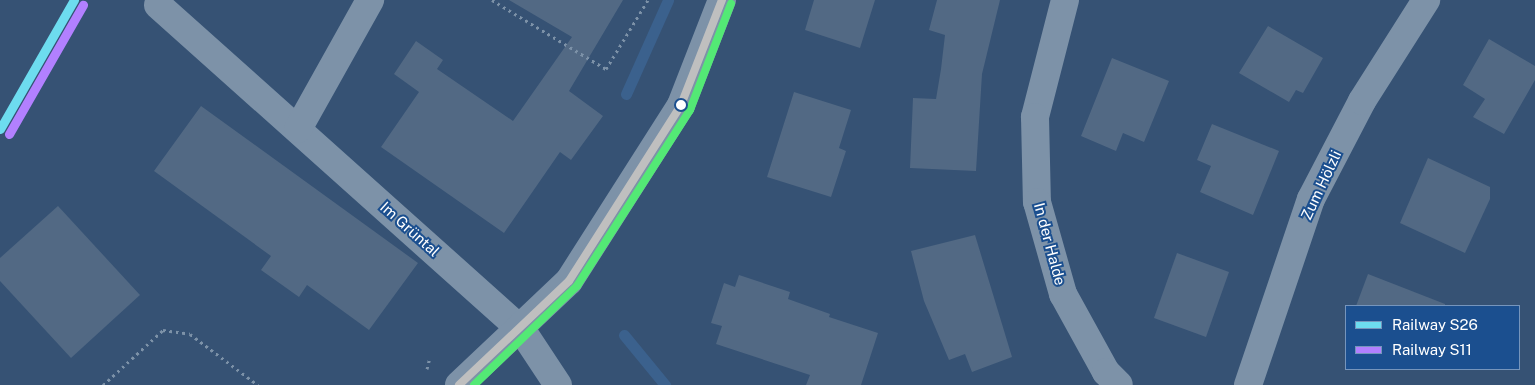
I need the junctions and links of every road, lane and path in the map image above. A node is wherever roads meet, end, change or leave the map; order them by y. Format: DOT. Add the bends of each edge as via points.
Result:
graph roads {
  1 [pos="370,0"];
  2 [pos="492,0"];
  3 [pos="648,0"];
  4 [pos="722,0"];
  5 [pos="1065,0"];
  6 [pos="1426,0"];
  7 [pos="158,5"];
  8 [pos="298,129"];
  9 [pos="522,329"];
  10 [pos="430,357"];
  11 [pos="427,369"];
  12 [pos="103,385"];
  13 [pos="258,385"];
  14 [pos="459,385"];
  15 [pos="558,385"];
  16 [pos="1119,385"];
  17 [pos="1248,385"];
  1 -- 8 [label="street"];
  2 -- 3 [label="path" via="606,69"];
  4 -- 9 [label="street" via="681,106 569,281"];
  5 -- 16 [label="street, In der Halde" via="1035,117 1038,202 1063,294 1106,372"];
  6 -- 17 [label="street, Zum Hölzli" via="1362,101 1311,198"];
  7 -- 8 [label="street, Im Grüntal"];
  8 -- 9 [label="street, Im Grüntal"];
  9 -- 14 [label="street"];
  9 -- 15 [label="street, Im Grüntal"];
  10 -- 11 [label="path"];
  12 -- 13 [label="path" via="163,330 190,334"];
}
